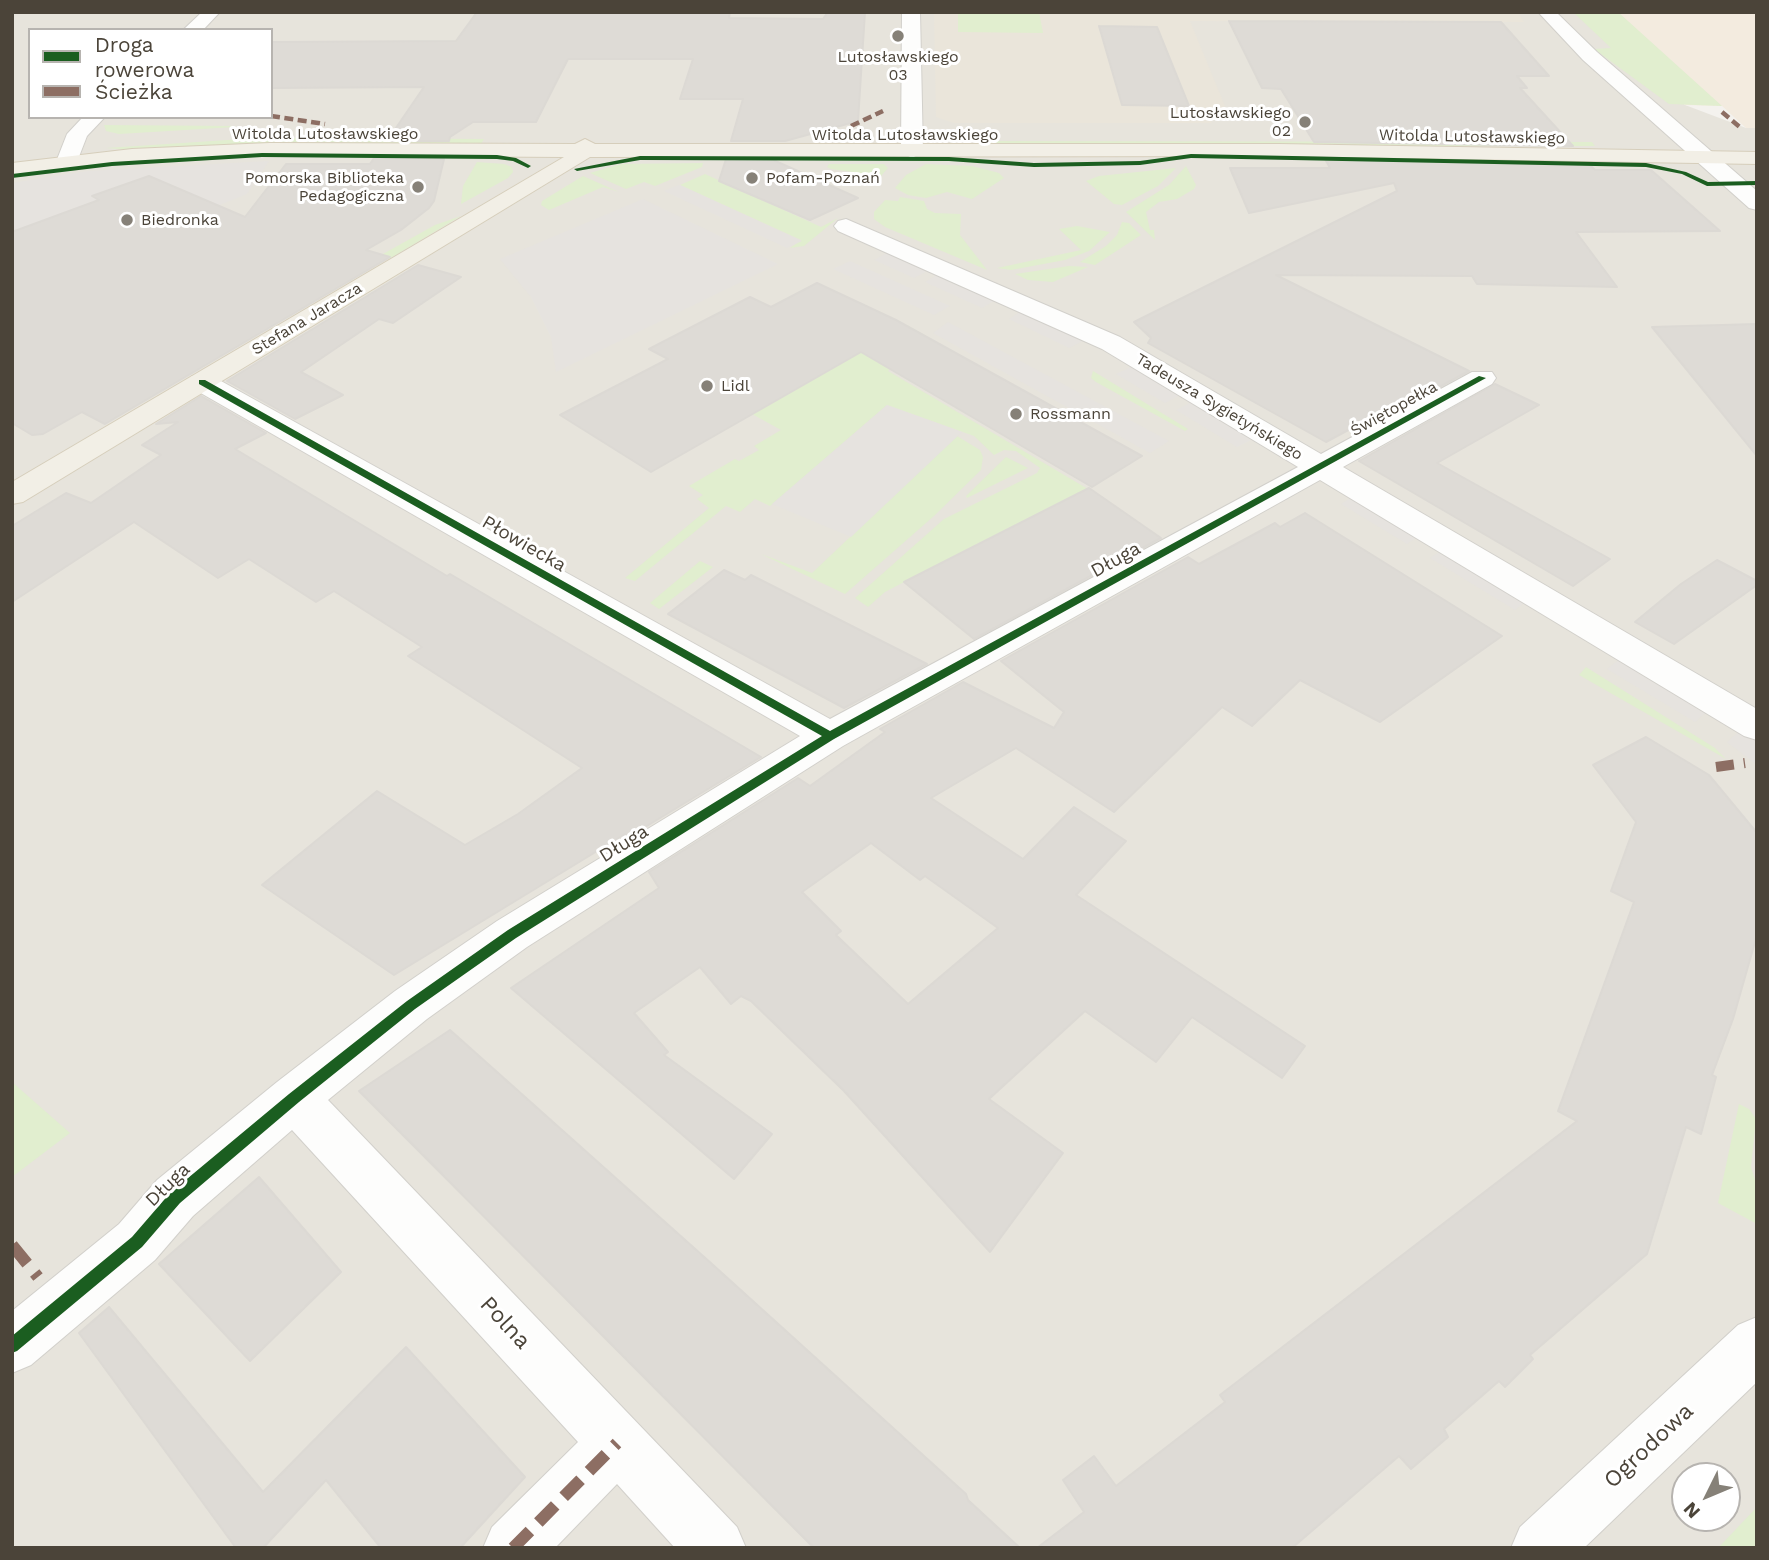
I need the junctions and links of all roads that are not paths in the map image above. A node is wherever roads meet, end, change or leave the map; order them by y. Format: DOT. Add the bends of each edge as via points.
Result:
graph roads {
  1 [pos="212,12"];
  2 [pos="911,12"];
  3 [pos="1546,12"];
  4 [pos="194,28"];
  5 [pos="93,119"];
  6 [pos="1682,139"];
  7 [pos="1757,140"];
  8 [pos="587,142"];
  9 [pos="911,144"];
  10 [pos="12,153"];
  11 [pos="69,154"];
  12 [pos="1703,157"];
  13 [pos="1757,158"];
  14 [pos="12,169"];
  15 [pos="1757,203"];
  16 [pos="846,226"];
  17 [pos="1482,378"];
  18 [pos="202,382"];
  19 [pos="1321,467"];
  20 [pos="17,487"];
  21 [pos="1757,726"];
  22 [pos="830,736"];
  23 [pos="294,1098"];
  24 [pos="1757,1344"];
  25 [pos="12,1346"];
  26 [pos="617,1443"];
  27 [pos="513,1548"];
  28 [pos="716,1548"];
  29 [pos="1541,1548"];
  1 -- 4 [label="street"];
  2 -- 9 [label="street"];
  3 -- 6 [label="street"];
  5 -- 11 [label="street" via="77,134"];
  6 -- 7 [label="main road, Witolda Lutosławskiego"];
  6 -- 9 [label="main road, Witolda Lutosławskiego"];
  6 -- 12 [label="street"];
  8 -- 9 [label="main road, Witolda Lutosławskiego"];
  8 -- 11 [label="main road, Witolda Lutosławskiego"];
  8 -- 18 [label="main road, Stefana Jaracza" via="570,162"];
  9 -- 12 [label="main road, Witolda Lutosławskiego"];
  10 -- 11 [label="main road, Witolda Lutosławskiego"];
  11 -- 14 [label="main road, Witolda Lutosławskiego"];
  12 -- 13 [label="main road, Witolda Lutosławskiego"];
  12 -- 15 [label="street"];
  16 -- 19 [label="street, Tadeusza Sygietyńskiego" via="1099,337"];
  17 -- 19 [label="street, Świętopełka"];
  18 -- 20 [label="main road, Stefana Jaracza"];
  18 -- 22 [label="street, Płowiecka"];
  19 -- 21 [label="street, Tadeusza Sygietyńskiego"];
  19 -- 22 [label="street, Długa"];
  22 -- 23 [label="street, Długa" via="461,968"];
  23 -- 25 [label="street, Długa" via="175,1198 137,1242"];
  23 -- 26 [label="street, Polna"];
  24 -- 29 [label="street, Ogrodowa"];
  26 -- 27 [label="street"];
  26 -- 28 [label="street, Polna"];
}
